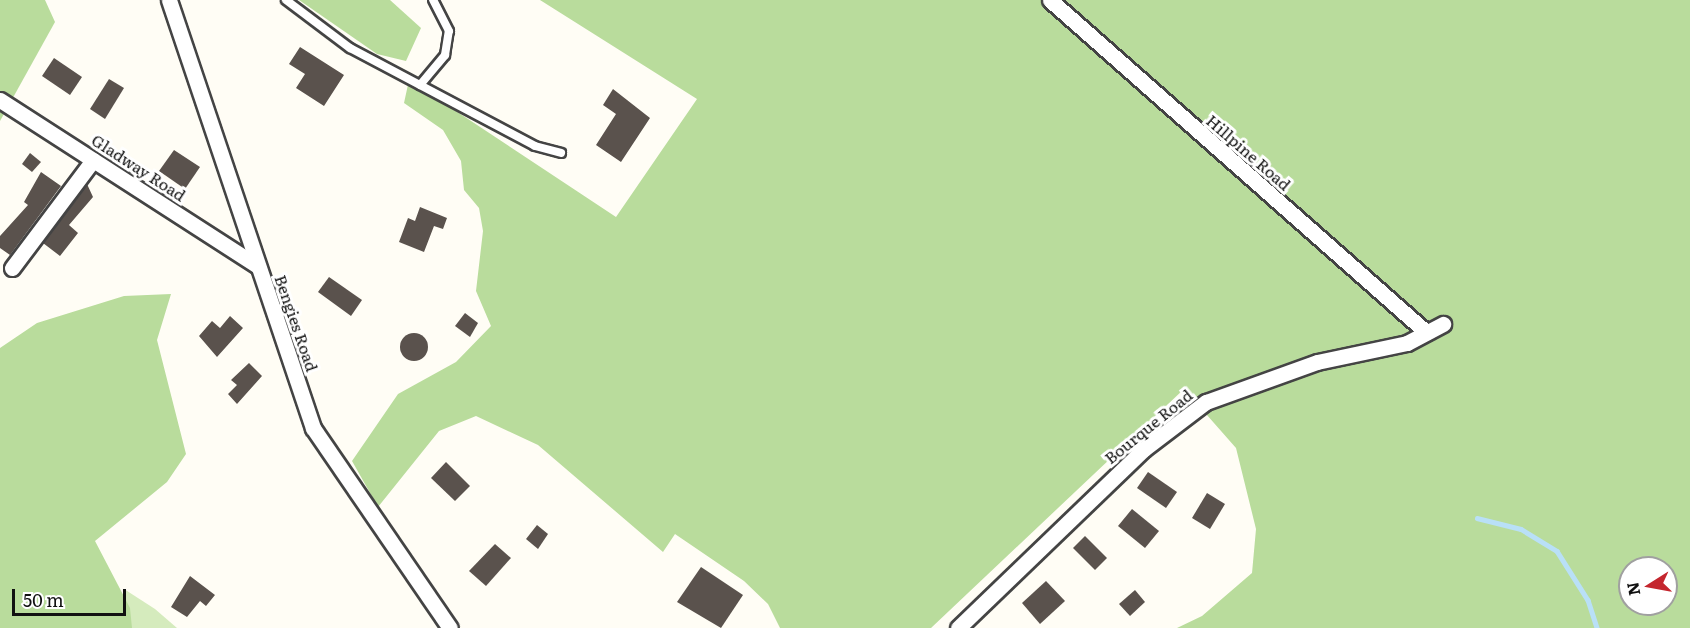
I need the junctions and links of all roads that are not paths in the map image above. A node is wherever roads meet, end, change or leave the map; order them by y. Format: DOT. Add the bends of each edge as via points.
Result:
graph roads {
  1 [pos="169,0"];
  2 [pos="286,0"];
  3 [pos="433,0"];
  4 [pos="1050,0"];
  5 [pos="420,85"];
  6 [pos="0,100"];
  7 [pos="561,153"];
  8 [pos="93,160"];
  9 [pos="258,266"];
  10 [pos="12,268"];
  11 [pos="1443,324"];
  12 [pos="1426,332"];
  13 [pos="450,628"];
  14 [pos="957,628"];
  1 -- 9 [label="street, Bengies Road"];
  2 -- 5 [label="lane" via="350,48"];
  3 -- 5 [label="lane" via="449,31 445,56"];
  4 -- 12 [label="street, Hillpine Road"];
  5 -- 7 [label="lane" via="535,146"];
  6 -- 8 [label="street, Gladway Road"];
  8 -- 9 [label="street, Gladway Road"];
  8 -- 10 [label="street"];
  9 -- 13 [label="street, Bengies Road" via="317,435"];
  11 -- 12 [label="street, Bourque Road"];
  12 -- 14 [label="street, Bourque Road" via="1407,343 1317,362 1206,402 1104,485"];
}
